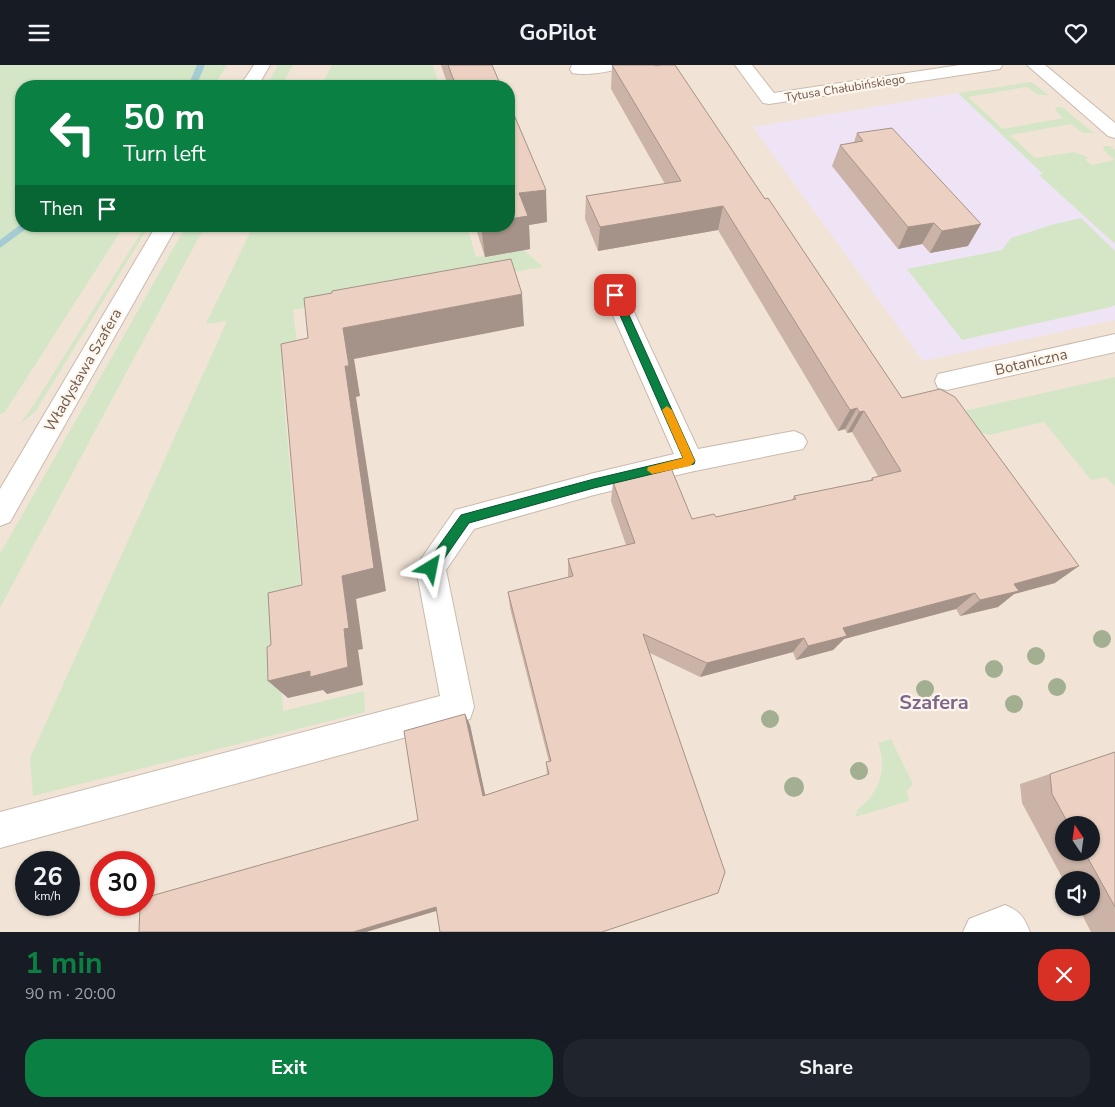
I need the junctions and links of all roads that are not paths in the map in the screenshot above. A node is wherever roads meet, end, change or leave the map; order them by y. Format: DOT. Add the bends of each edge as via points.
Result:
graph roads {
  1 [pos="262,65"];
  2 [pos="614,65"];
  3 [pos="743,65"];
  4 [pos="994,65"];
  5 [pos="1035,65"];
  6 [pos="578,69"];
  7 [pos="253,80"];
  8 [pos="1115,132"];
  9 [pos="164,232"];
  10 [pos="615,295"];
  11 [pos="1115,343"];
  12 [pos="947,381"];
  13 [pos="794,442"];
  14 [pos="690,461"];
  15 [pos="0,514"];
  16 [pos="0,830"];
  17 [pos="982,932"];
  18 [pos="1011,932"];
  1 -- 7 [label="street"];
  2 -- 6 [label="street"];
  3 -- 4 [label="street, Tytusa Chałubińskiego" via="769,99"];
  5 -- 8 [label="street"];
  9 -- 15 [label="street, Władysława Szafera"];
  10 -- 14 [label="street"];
  11 -- 12 [label="street, Botaniczna"];
  13 -- 14 [label="street"];
  14 -- 16 [label="street" via="465,519 431,568 458,707"];
  17 -- 18 [label="street" via="1005,924"];
}
